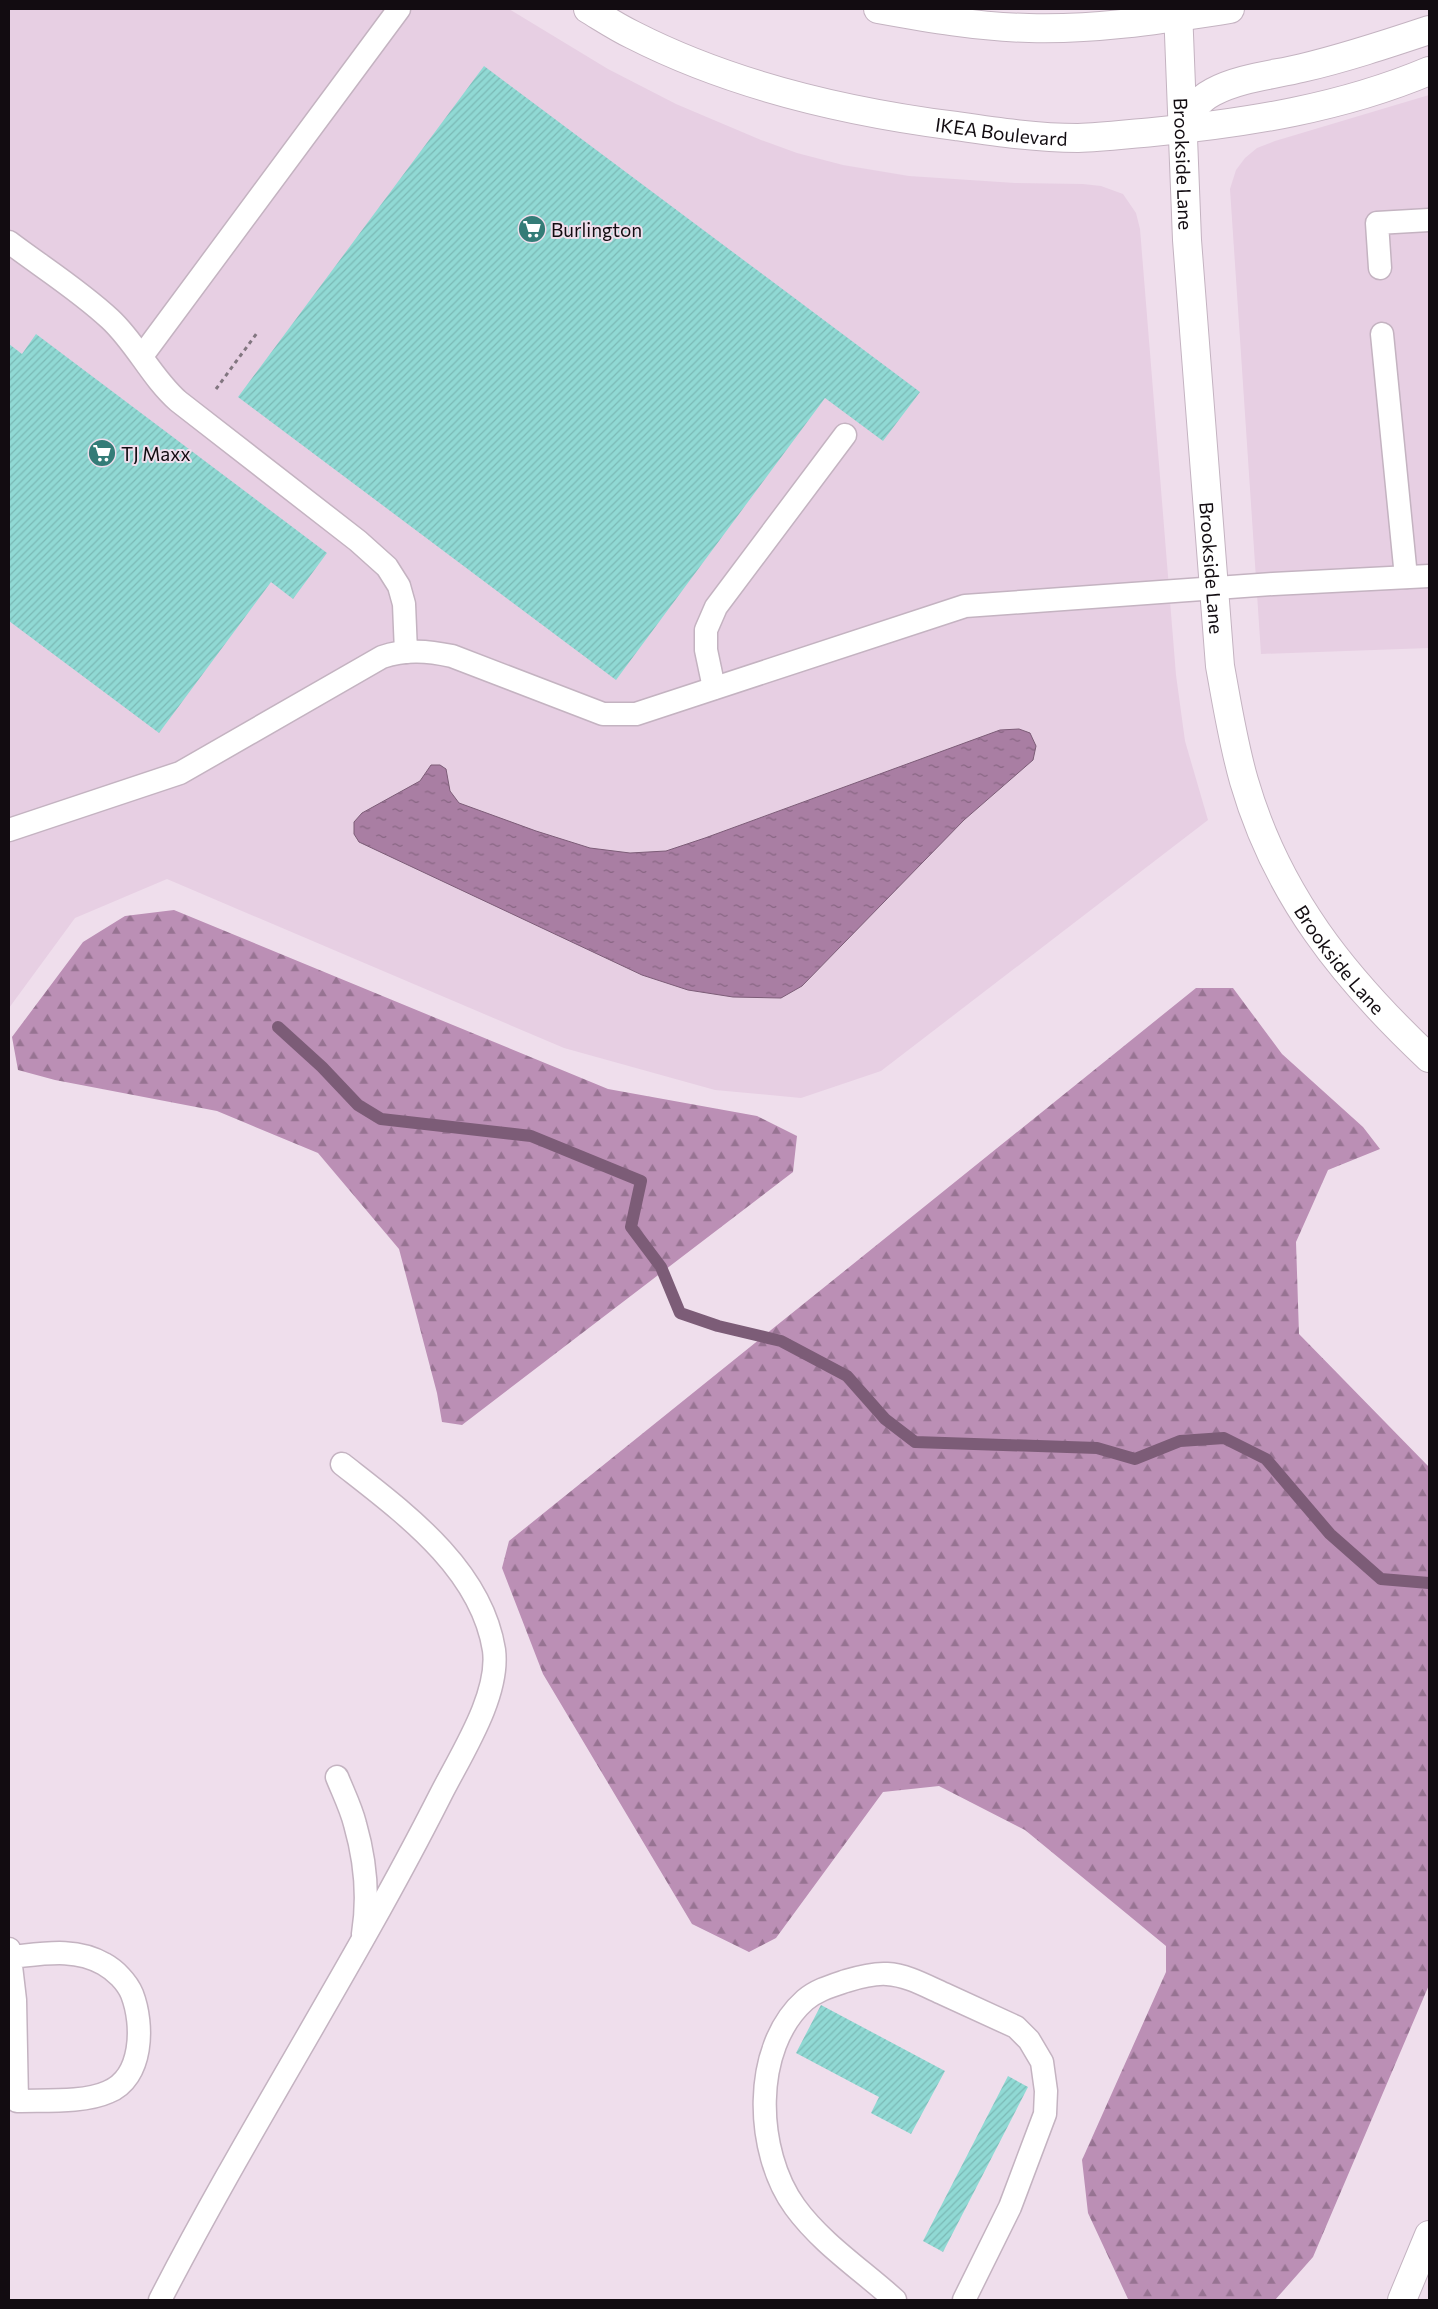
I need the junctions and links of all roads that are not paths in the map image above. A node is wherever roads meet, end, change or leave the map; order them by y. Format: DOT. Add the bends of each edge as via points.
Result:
graph roads {
  1 [pos="399,9"];
  2 [pos="588,9"];
  3 [pos="878,9"];
  4 [pos="1230,9"];
  5 [pos="1178,13"];
  6 [pos="1429,30"];
  7 [pos="1429,71"];
  8 [pos="1183,129"];
  9 [pos="1429,220"];
  10 [pos="10,245"];
  11 [pos="1380,268"];
  12 [pos="1382,334"];
  13 [pos="142,356"];
  14 [pos="845,435"];
  15 [pos="1429,576"];
  16 [pos="1406,577"];
  17 [pos="1215,588"];
  18 [pos="406,652"];
  19 [pos="714,688"];
  20 [pos="9,830"];
  21 [pos="1429,1058"];
  22 [pos="342,1464"];
  23 [pos="336,1777"];
  24 [pos="362,1942"];
  25 [pos="10,1953"];
  26 [pos="1429,2235"];
  27 [pos="160,2300"];
  28 [pos="895,2300"];
  29 [pos="964,2300"];
  30 [pos="1402,2300"];
  1 -- 13 [label="lane"];
  2 -- 8 [label="street, IKEA Boulevard" via="633,35 701,65 756,84 868,112 1024,135 1080,138"];
  3 -- 5 [label="street" via="950,22 1028,28 1085,27"];
  4 -- 5 [label="street"];
  5 -- 8 [label="street, Brookside Lane"];
  6 -- 8 [label="street" via="1304,68 1229,85 1199,102 1186,119"];
  7 -- 8 [label="street, IKEA Boulevard" via="1309,110"];
  8 -- 17 [label="street, Brookside Lane" via="1187,240"];
  9 -- 11 [label="lane" via="1377,223"];
  10 -- 13 [label="lane" via="109,318"];
  12 -- 16 [label="lane"];
  13 -- 18 [label="lane" via="164,388 178,401 387,567 399,586 404,604"];
  14 -- 19 [label="lane" via="716,607 706,630 706,650"];
  15 -- 16 [label="lane"];
  16 -- 17 [label="lane"];
  17 -- 19 [label="lane" via="965,606"];
  17 -- 21 [label="street, Brookside Lane" via="1220,666 1232,732 1245,782 1280,872 1300,910 1348,975"];
  18 -- 19 [label="lane" via="426,651 452,656 603,714 636,714"];
  18 -- 20 [label="lane" via="382,657 180,773"];
  22 -- 24 [label="lane" via="402,1511 466,1581 489,1627 494,1654 494,1678 481,1714 402,1872"];
  23 -- 24 [label="lane" via="355,1823 364,1869 366,1889"];
  24 -- 27 [label="lane" via="202,2218"];
  25 -- 25 [label="lane" via="15,2000 17,2101 83,2098 108,2093 124,2083 134,2066 138,2035 132,1993 121,1977 104,1964 83,1956 61,1952"];
  26 -- 30 [label="street"];
  28 -- 29 [label="lane" via="823,2239 795,2207 773,2164 765,2124 765,2088 771,2060 792,2015 824,1988 865,1976 888,1974 911,1979 1016,2027 1029,2040 1042,2062 1045,2114 1010,2207"];
}
